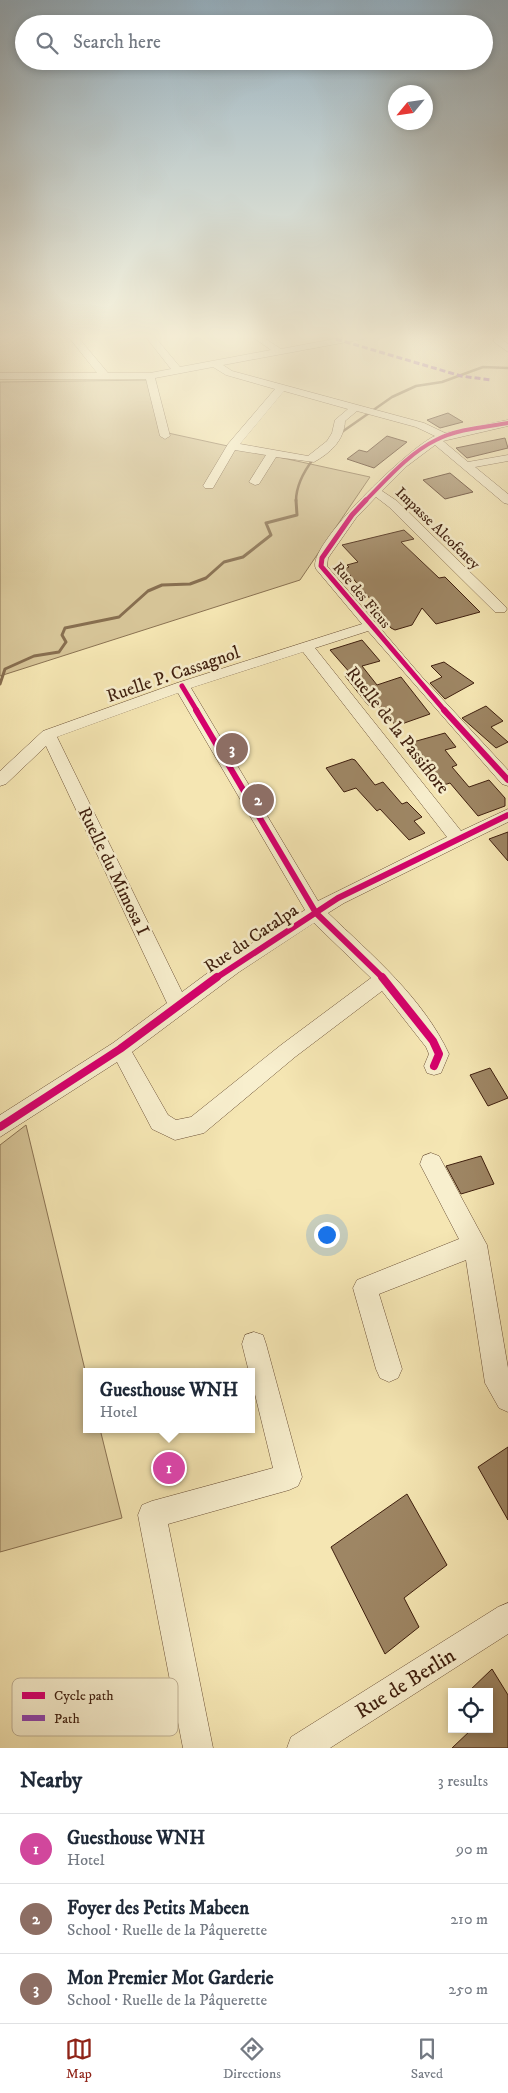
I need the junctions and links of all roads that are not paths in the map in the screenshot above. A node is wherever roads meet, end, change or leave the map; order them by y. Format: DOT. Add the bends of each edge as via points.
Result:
graph roads {
  1 [pos="160,418"];
  2 [pos="257,418"];
  3 [pos="343,418"];
  4 [pos="392,418"];
  5 [pos="508,423"];
  6 [pos="164,436"];
  7 [pos="439,438"];
  8 [pos="232,446"];
  9 [pos="272,454"];
  10 [pos="508,458"];
  11 [pos="468,466"];
  12 [pos="255,482"];
  13 [pos="210,486"];
  14 [pos="375,491"];
  15 [pos="508,500"];
  16 [pos="500,609"];
  17 [pos="372,625"];
  18 [pos="306,646"];
  19 [pos="182,686"];
  20 [pos="48,735"];
  21 [pos="0,780"];
  22 [pos="508,780"];
  23 [pos="508,815"];
  24 [pos="457,838"];
  25 [pos="316,912"];
  26 [pos="384,979"];
  27 [pos="179,1007"];
  28 [pos="120,1049"];
  29 [pos="434,1066"];
  30 [pos="0,1127"];
  31 [pos="431,1164"];
  32 [pos="475,1245"];
  33 [pos="254,1344"];
  34 [pos="389,1369"];
  35 [pos="508,1398"];
  36 [pos="508,1617"];
  37 [pos="198,1748"];
  38 [pos="302,1748"];
  1 -- 6 [label="street"];
  2 -- 8 [label="street"];
  3 -- 9 [label="street" via="334,442 312,460"];
  4 -- 7 [label="street" via="420,425"];
  5 -- 7 [label="street, Rue des Ficus"];
  7 -- 11 [label="street"];
  7 -- 14 [label="street, Rue des Ficus" via="403,464"];
  8 -- 9 [label="street"];
  8 -- 13 [label="street"];
  9 -- 12 [label="street"];
  10 -- 11 [label="street"];
  11 -- 15 [label="street"];
  14 -- 16 [label="street, Impasse Alcofeney"];
  14 -- 17 [label="street, Rue des Ficus" via="352,515 322,558 321,566"];
  17 -- 18 [label="street, Ruelle P. Cassagnol"];
  17 -- 22 [label="street, Rue des Ficus"];
  18 -- 19 [label="street, Ruelle P. Cassagnol"];
  18 -- 24 [label="street, Ruelle de la Passiflore"];
  19 -- 20 [label="street, Ruelle P. Cassagnol"];
  19 -- 25 [label="street"];
  20 -- 21 [label="street, Ruelle P. Cassagnol"];
  20 -- 27 [label="street, Ruelle du Mimosa I"];
  23 -- 24 [label="street, Rue du Catalpa"];
  24 -- 25 [label="street, Rue du Catalpa"];
  25 -- 26 [label="street"];
  25 -- 27 [label="street, Rue du Catalpa" via="232,966"];
  26 -- 28 [label="street" via="196,1126 175,1130 160,1122"];
  26 -- 29 [label="street" via="433,1041 439,1054"];
  27 -- 28 [label="street, Rue du Catalpa"];
  28 -- 30 [label="street, Rue du Catalpa"];
  31 -- 32 [label="street"];
  32 -- 34 [label="street" via="366,1288"];
  32 -- 35 [label="street" via="498,1383"];
  33 -- 37 [label="street" via="289,1477 152,1515"];
  36 -- 38 [label="street, Rue de Berlin"];
}
